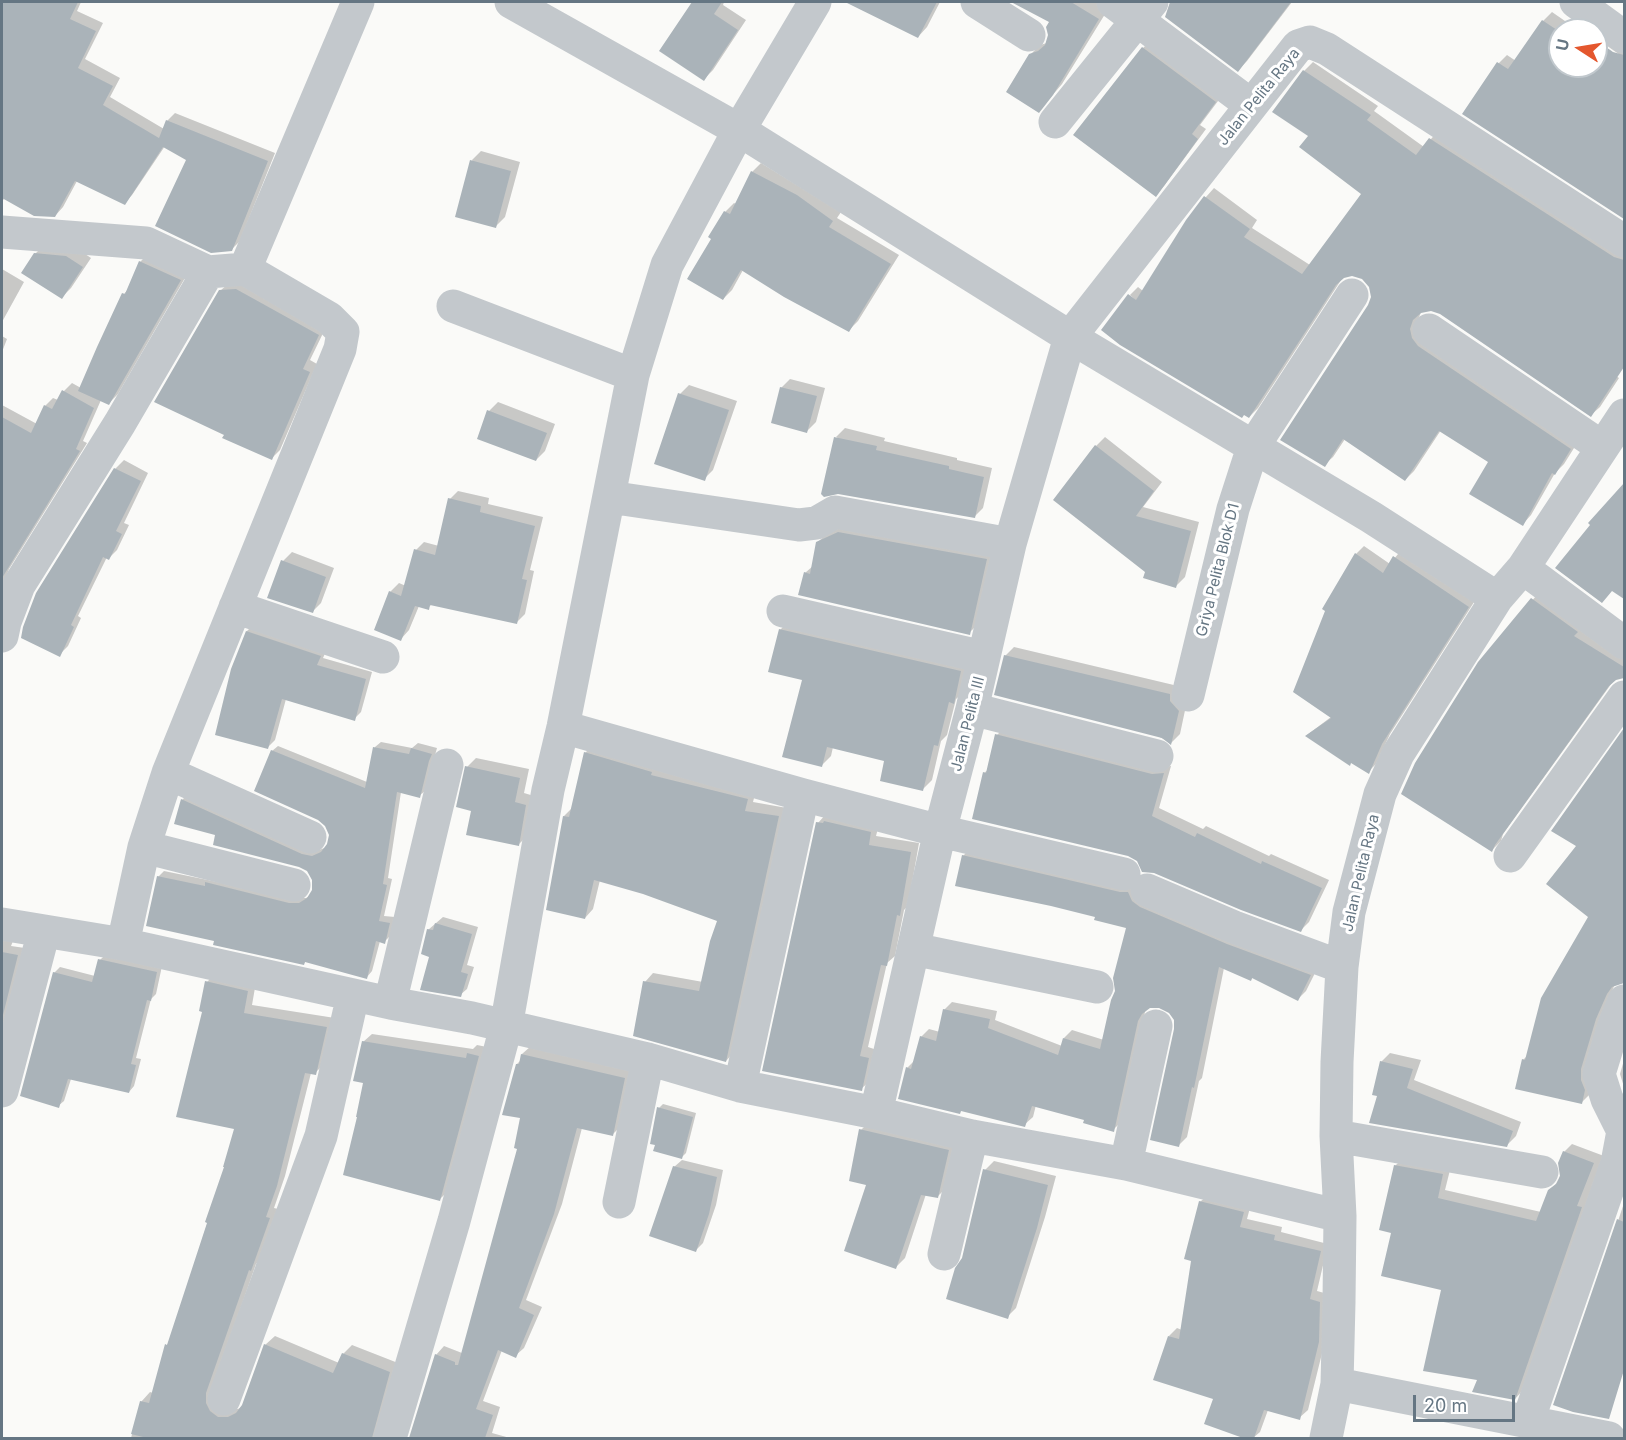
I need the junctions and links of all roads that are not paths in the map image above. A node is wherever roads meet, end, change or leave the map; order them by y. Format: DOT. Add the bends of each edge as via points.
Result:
graph roads {
  1 [pos="358,2"];
  2 [pos="511,2"];
  3 [pos="815,2"];
  4 [pos="977,2"];
  5 [pos="1576,2"];
  6 [pos="1134,8"];
  7 [pos="1029,35"];
  8 [pos="1624,37"];
  9 [pos="1251,105"];
  10 [pos="1055,122"];
  11 [pos="739,130"];
  12 [pos="2,232"];
  13 [pos="1624,241"];
  14 [pos="245,269"];
  15 [pos="208,272"];
  16 [pos="1352,296"];
  17 [pos="453,306"];
  18 [pos="1430,330"];
  19 [pos="1070,337"];
  20 [pos="633,375"];
  21 [pos="1624,415"];
  22 [pos="1253,447"];
  23 [pos="1602,447"];
  24 [pos="609,497"];
  25 [pos="1010,544"];
  26 [pos="1523,568"];
  27 [pos="1497,598"];
  28 [pos="236,607"];
  29 [pos="783,612"];
  30 [pos="2,636"];
  31 [pos="1624,643"];
  32 [pos="382,657"];
  33 [pos="984,657"];
  34 [pos="1188,695"];
  35 [pos="1624,697"];
  36 [pos="972,709"];
  37 [pos="563,727"];
  38 [pos="1157,756"];
  39 [pos="447,765"];
  40 [pos="168,773"];
  41 [pos="803,795"];
  42 [pos="940,831"];
  43 [pos="310,837"];
  44 [pos="144,847"];
  45 [pos="1510,856"];
  46 [pos="294,885"];
  47 [pos="2,924"];
  48 [pos="44,931"];
  49 [pos="123,944"];
  50 [pos="913,950"];
  51 [pos="1342,968"];
  52 [pos="1097,987"];
  53 [pos="353,995"];
  54 [pos="1624,1001"];
  55 [pos="390,1002"];
  56 [pos="1156,1026"];
  57 [pos="506,1027"];
  58 [pos="648,1059"];
  59 [pos="740,1086"];
  60 [pos="2,1091"];
  61 [pos="876,1113"];
  62 [pos="972,1136"];
  63 [pos="1336,1136"];
  64 [pos="1126,1164"];
  65 [pos="1542,1173"];
  66 [pos="619,1202"];
  67 [pos="1340,1216"];
  68 [pos="944,1254"];
  69 [pos="1337,1384"];
  70 [pos="224,1399"];
  71 [pos="1548,1429"];
  72 [pos="390,1438"];
  73 [pos="1326,1438"];
  74 [pos="1609,1438"];
  1 -- 14 [label="street"];
  2 -- 11 [label="street"];
  3 -- 11 [label="street"];
  4 -- 7 [label="street"];
  5 -- 8 [label="street"];
  6 -- 9 [label="street"];
  6 -- 10 [label="street"];
  9 -- 13 [label="street, Jalan Pelita Raya" via="1298,46 1310,42 1327,49"];
  9 -- 19 [label="street, Jalan Pelita Raya"];
  11 -- 19 [label="street"];
  11 -- 20 [label="street" via="667,265"];
  12 -- 15 [label="street" via="146,243"];
  14 -- 15 [label="street"];
  14 -- 28 [label="street" via="329,318 343,332"];
  15 -- 30 [label="street" via="19,585"];
  16 -- 22 [label="street, Griya Pelita Blok D1"];
  17 -- 20 [label="street"];
  18 -- 23 [label="street"];
  19 -- 22 [label="street"];
  19 -- 25 [label="street, Jalan Pelita III"];
  20 -- 24 [label="street"];
  21 -- 23 [label="street, Jalan Pelita Raya"];
  22 -- 27 [label="street"];
  22 -- 34 [label="street, Griya Pelita Blok D1" via="1233,508"];
  23 -- 26 [label="street, Jalan Pelita Raya"];
  24 -- 25 [label="street" via="799,525 816,523 835,512"];
  24 -- 37 [label="street"];
  25 -- 33 [label="street, Jalan Pelita III"];
  26 -- 27 [label="street, Jalan Pelita Raya"];
  26 -- 31 [label="street"];
  27 -- 51 [label="street, Jalan Pelita Raya" via="1398,754 1380,794 1349,912"];
  28 -- 32 [label="street"];
  28 -- 40 [label="street"];
  29 -- 33 [label="street"];
  33 -- 36 [label="street, Jalan Pelita III"];
  35 -- 45 [label="street"];
  36 -- 38 [label="street"];
  36 -- 42 [label="street, Jalan Pelita III"];
  37 -- 41 [label="street"];
  37 -- 57 [label="street"];
  39 -- 55 [label="street"];
  40 -- 43 [label="street"];
  40 -- 44 [label="street"];
  41 -- 42 [label="street"];
  41 -- 59 [label="street"];
  42 -- 50 [label="street, Jalan Pelita III"];
  42 -- 51 [label="street" via="1136,882 1234,927"];
  44 -- 46 [label="street"];
  44 -- 49 [label="street"];
  47 -- 48 [label="street"];
  48 -- 49 [label="street"];
  48 -- 60 [label="street"];
  49 -- 53 [label="street"];
  50 -- 52 [label="street"];
  50 -- 61 [label="street, Jalan Pelita III"];
  51 -- 63 [label="street, Jalan Pelita Raya"];
  53 -- 55 [label="street"];
  53 -- 70 [label="street" via="321,1137"];
  54 -- 71 [label="street" via="1599,1074 1623,1131"];
  55 -- 57 [label="street"];
  56 -- 64 [label="street"];
  57 -- 58 [label="street"];
  57 -- 72 [label="street"];
  58 -- 59 [label="street"];
  58 -- 66 [label="street"];
  59 -- 61 [label="street"];
  61 -- 62 [label="street"];
  62 -- 64 [label="street"];
  62 -- 68 [label="street"];
  63 -- 65 [label="street"];
  63 -- 67 [label="street, Jalan Pelita Raya"];
  64 -- 67 [label="street"];
  67 -- 69 [label="street, Jalan Pelita Raya"];
  69 -- 71 [label="street"];
  69 -- 73 [label="street, Jalan Pelita Raya"];
  71 -- 74 [label="street"];
}
